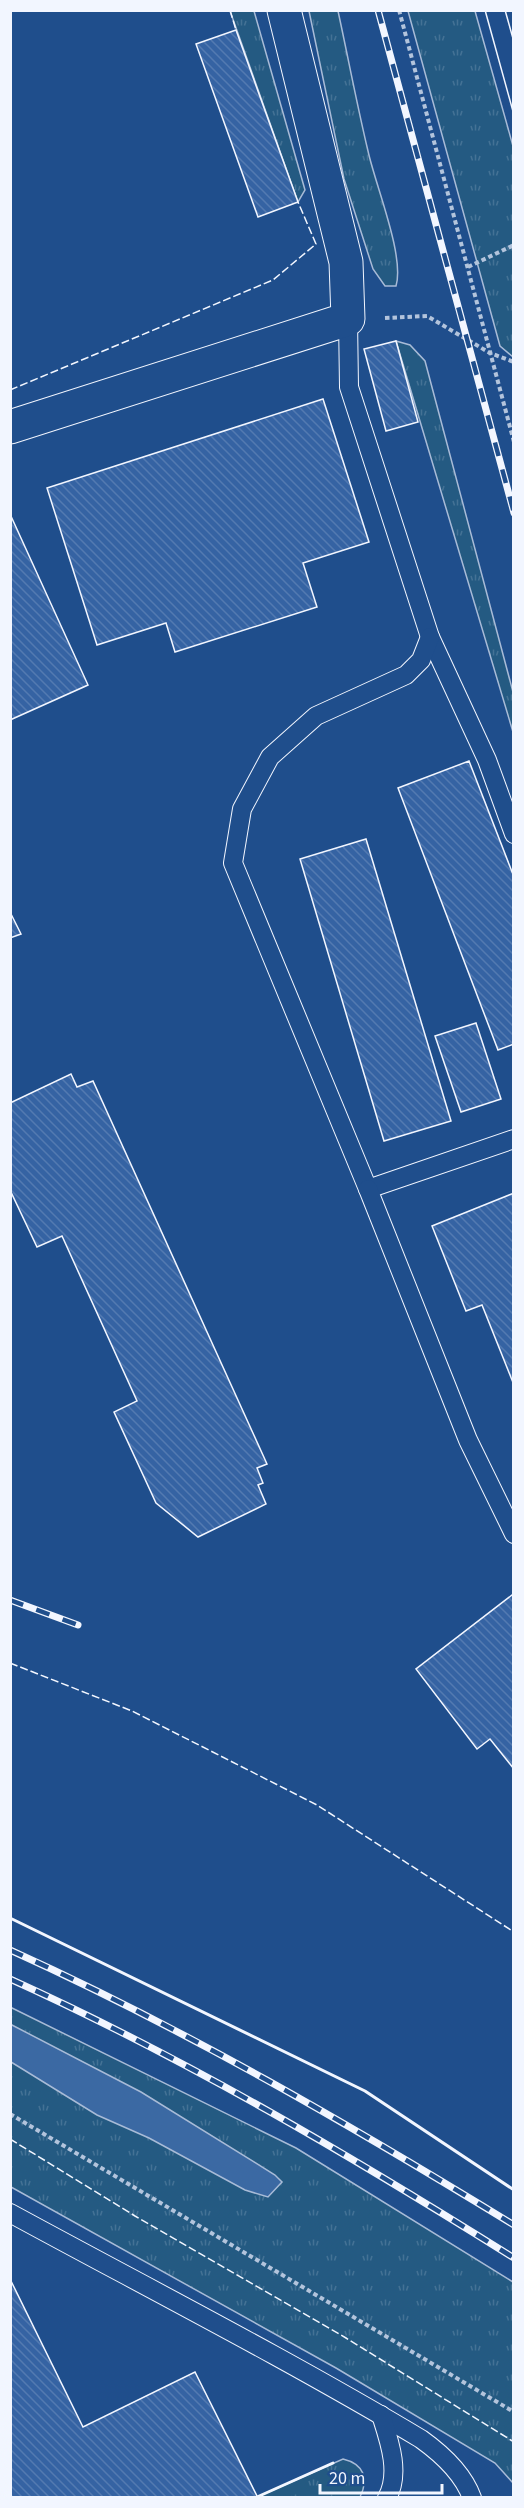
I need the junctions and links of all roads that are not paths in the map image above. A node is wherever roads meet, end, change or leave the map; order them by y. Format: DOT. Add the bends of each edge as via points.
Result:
graph roads {
  1 [pos="284,10"];
  2 [pos="348,319"];
  3 [pos="10,427"];
  4 [pos="430,638"];
  5 [pos="513,834"];
  6 [pos="513,1139"];
  7 [pos="368,1189"];
  8 [pos="513,1534"];
  9 [pos="10,2213"];
  10 [pos="381,2415"];
  11 [pos="387,2498"];
  12 [pos="472,2498"];
  1 -- 2 [label="street" via="346,262"];
  2 -- 3 [label="street"];
  2 -- 4 [label="lane" via="349,387"];
  4 -- 5 [label="lane" via="487,760"];
  4 -- 7 [label="lane" via="422,660 406,675 316,716 270,757 242,809 233,863"];
  6 -- 7 [label="lane"];
  7 -- 8 [label="lane" via="468,1440"];
  9 -- 10 [label="lane"];
  10 -- 11 [label="lane" via="390,2444 393,2476"];
  10 -- 12 [label="lane" via="439,2452"];
}
